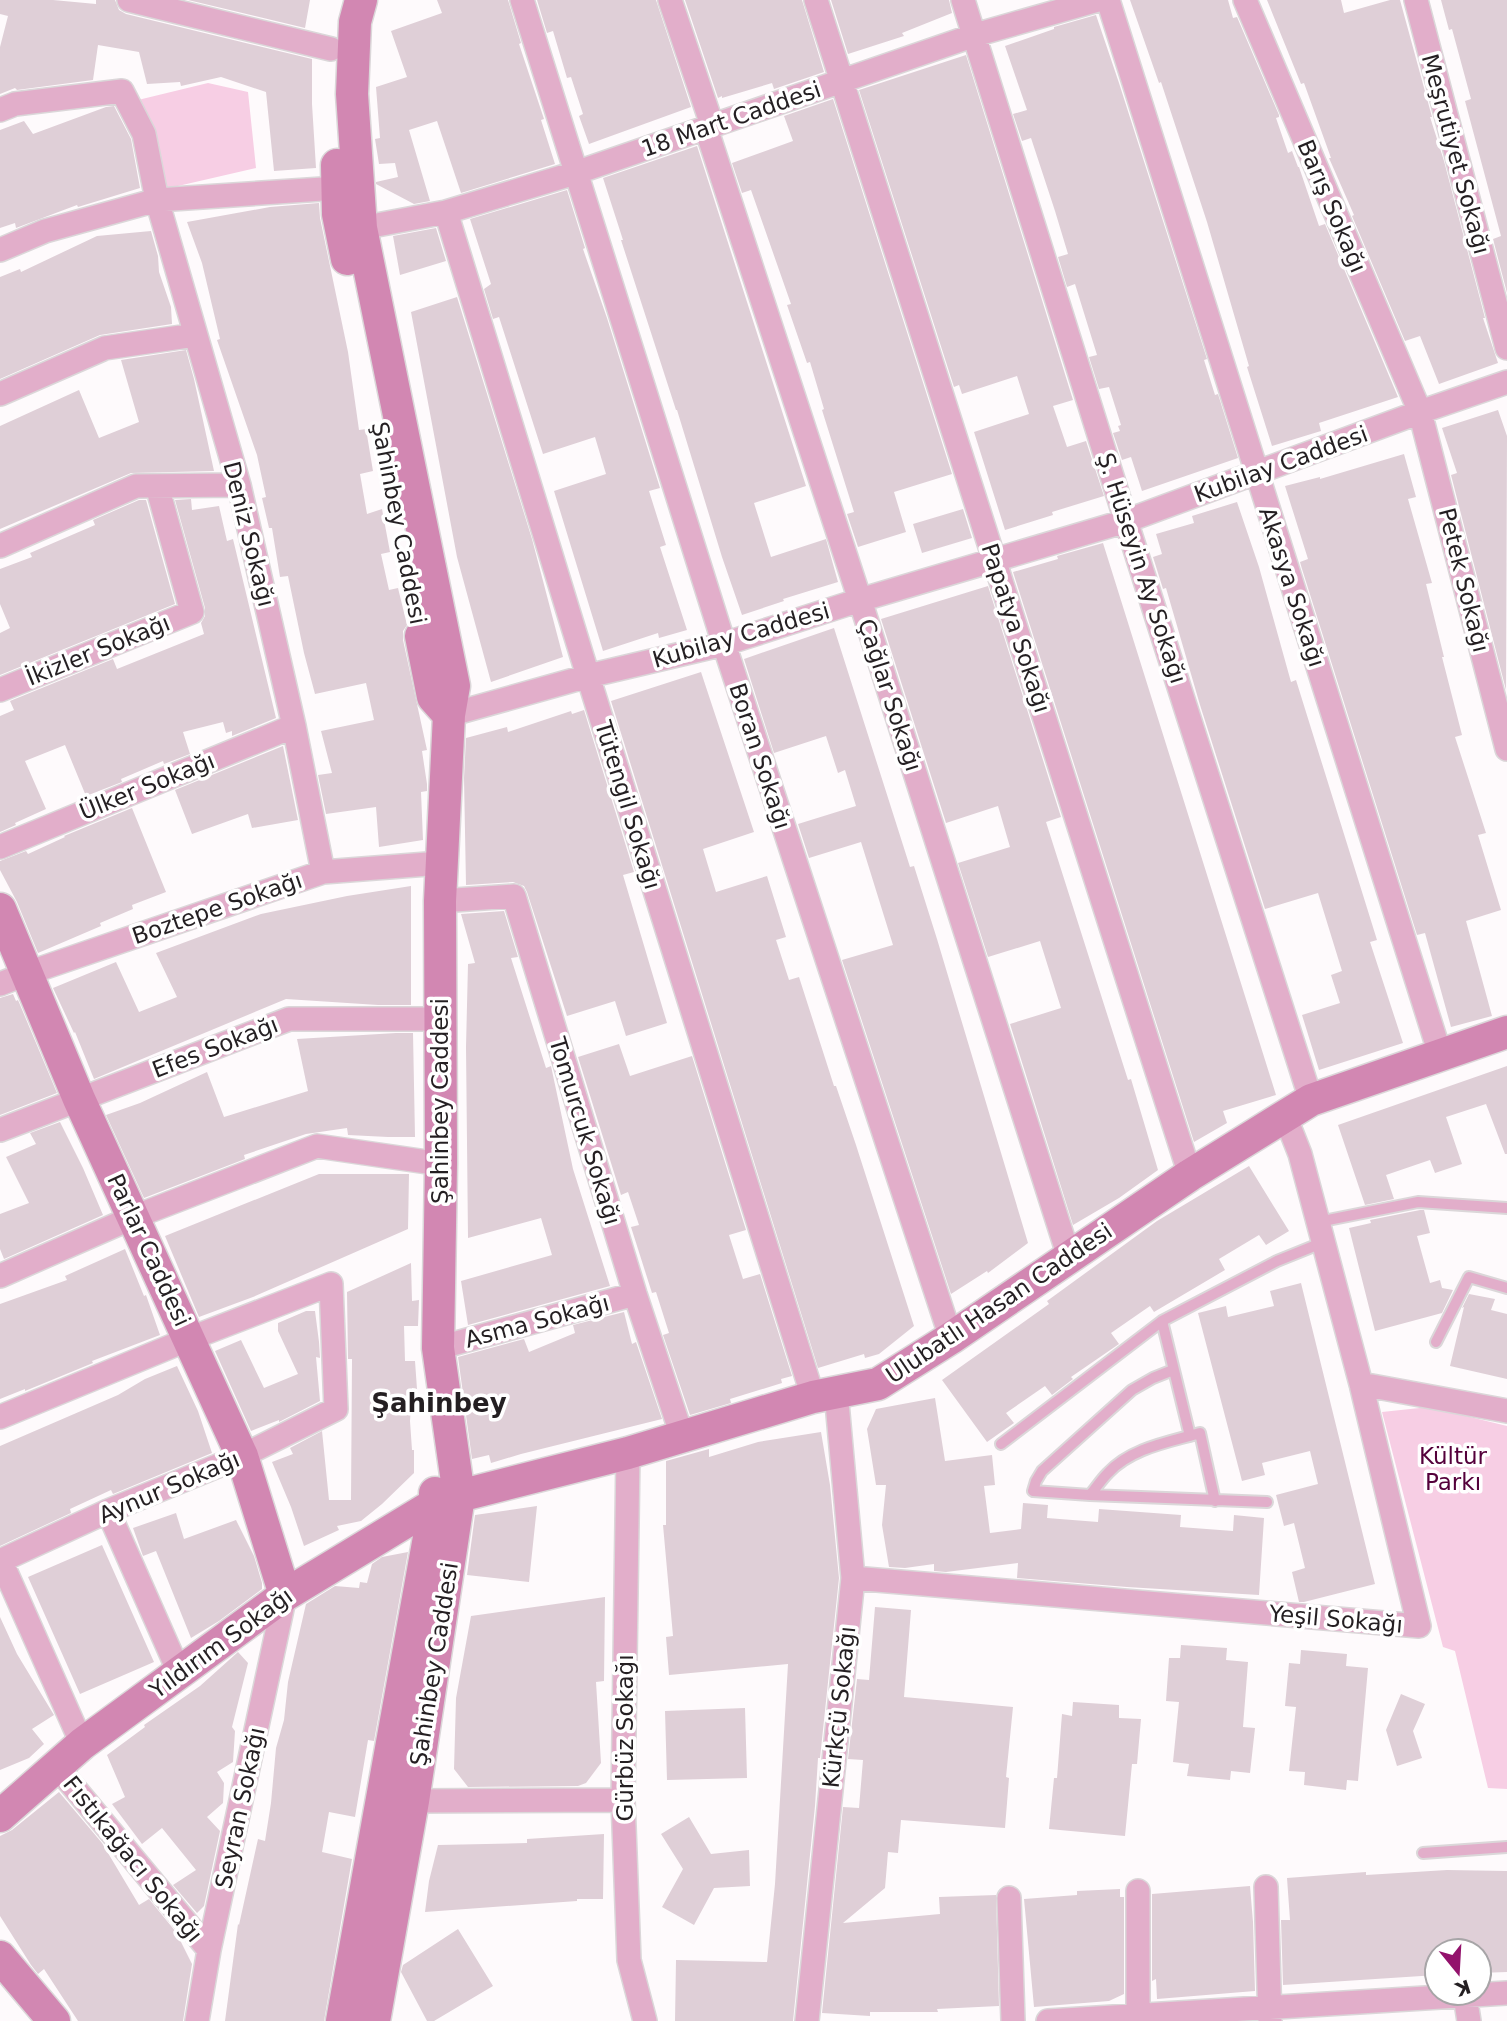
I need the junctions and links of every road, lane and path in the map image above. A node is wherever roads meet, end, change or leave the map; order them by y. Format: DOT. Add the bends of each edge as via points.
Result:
graph roads {
  1 [pos="129,0"];
  2 [pos="344,0"];
  3 [pos="360,0"];
  4 [pos="522,0"];
  5 [pos="670,0"];
  6 [pos="816,0"];
  7 [pos="963,0"];
  8 [pos="1098,0"];
  9 [pos="1108,0"];
  10 [pos="1245,0"];
  11 [pos="1416,0"];
  12 [pos="975,35"];
  13 [pos="331,49"];
  14 [pos="841,81"];
  15 [pos="0,110"];
  16 [pos="708,131"];
  17 [pos="575,173"];
  18 [pos="338,188"];
  19 [pos="157,200"];
  20 [pos="446,212"];
  21 [pos="361,228"];
  22 [pos="0,250"];
  23 [pos="194,335"];
  24 [pos="1507,348"];
  25 [pos="1507,382"];
  26 [pos="0,394"];
  27 [pos="1420,412"];
  28 [pos="1256,473"];
  29 [pos="239,485"];
  30 [pos="157,486"];
  31 [pos="1126,521"];
  32 [pos="0,545"];
  33 [pos="995,561"];
  34 [pos="860,600"];
  35 [pos="724,644"];
  36 [pos="588,676"];
  37 [pos="0,690"];
  38 [pos="449,715"];
  39 [pos="293,726"];
  40 [pos="1507,749"];
  41 [pos="0,847"];
  42 [pos="441,863"];
  43 [pos="323,872"];
  44 [pos="440,901"];
  45 [pos="0,909"];
  46 [pos="14,979"];
  47 [pos="440,1019"];
  48 [pos="1507,1032"];
  49 [pos="1440,1054"];
  50 [pos="79,1099"];
  51 [pos="1298,1108"];
  52 [pos="0,1130"];
  53 [pos="441,1164"];
  54 [pos="1190,1175"];
  55 [pos="1507,1208"];
  56 [pos="134,1217"];
  57 [pos="1321,1232"];
  58 [pos="1069,1257"];
  59 [pos="0,1276"];
  60 [pos="1507,1288"];
  61 [pos="635,1294"];
  62 [pos="1162,1321"];
  63 [pos="951,1338"];
  64 [pos="189,1339"];
  65 [pos="1436,1342"];
  66 [pos="439,1348"];
  67 [pos="1173,1370"];
  68 [pos="1361,1384"];
  69 [pos="825,1395"];
  70 [pos="1507,1411"];
  71 [pos="0,1417"];
  72 [pos="682,1436"];
  73 [pos="1190,1436"];
  74 [pos="1001,1444"];
  75 [pos="628,1453"];
  76 [pos="243,1457"];
  77 [pos="1090,1495"];
  78 [pos="447,1500"];
  79 [pos="1215,1500"];
  80 [pos="1267,1502"];
  81 [pos="108,1511"];
  82 [pos="1,1561"];
  83 [pos="853,1578"];
  84 [pos="285,1595"];
  85 [pos="180,1672"];
  86 [pos="82,1744"];
  87 [pos="57,1767"];
  88 [pos="623,1800"];
  89 [pos="413,1801"];
  90 [pos="3,1807"];
  91 [pos="1507,1847"];
  92 [pos="1423,1853"];
  93 [pos="1266,1886"];
  94 [pos="1138,1891"];
  95 [pos="1009,1898"];
  96 [pos="209,1951"];
  97 [pos="0,1957"];
  98 [pos="1423,2000"];
  99 [pos="1269,2014"];
  100 [pos="1138,2018"];
  101 [pos="54,2021"];
  102 [pos="197,2021"];
  103 [pos="342,2021"];
  104 [pos="374,2021"];
  105 [pos="645,2021"];
  106 [pos="807,2021"];
  107 [pos="1013,2021"];
  108 [pos="1048,2021"];
  1 -- 13 [label="street"];
  2 -- 13 [label="main road, Şahinbey Caddesi"];
  3 -- 21 [label="main road" via="352,94"];
  4 -- 17 [label="street, Boran Sokağı"];
  5 -- 16 [label="street, Çağlar Sokağı" via="710,119"];
  6 -- 14 [label="street, Papatya Sokağı"];
  7 -- 12 [label="street, Ş. Hüseyin Ay Sokağı"];
  8 -- 12 [label="street, 18 Mart Caddesi"];
  9 -- 28 [label="street, Akasya Sokağı"];
  10 -- 27 [label="street, Barış Sokağı"];
  11 -- 24 [label="street, Meşrutiyet Sokağı"];
  12 -- 14 [label="street, 18 Mart Caddesi"];
  12 -- 31 [label="street, Ş. Hüseyin Ay Sokağı"];
  13 -- 18 [label="main road, Şahinbey Caddesi"];
  14 -- 16 [label="street, 18 Mart Caddesi"];
  14 -- 33 [label="street, Papatya Sokağı"];
  15 -- 19 [label="street, Deniz Sokağı" via="122,90 144,134"];
  16 -- 17 [label="street, 18 Mart Caddesi"];
  16 -- 34 [label="street, Çağlar Sokağı"];
  17 -- 20 [label="street, 18 Mart Caddesi"];
  17 -- 35 [label="street, Boran Sokağı"];
  18 -- 19 [label="street"];
  18 -- 21 [label="main road, Şahinbey Caddesi"];
  18 -- 38 [label="main road, Şahinbey Caddesi" via="338,214 433,697"];
  19 -- 22 [label="street" via="45,231"];
  19 -- 23 [label="street, Deniz Sokağı"];
  20 -- 21 [label="street, 18 Mart Caddesi"];
  20 -- 36 [label="street, Tütengil Sokağı"];
  21 -- 38 [label="main road" via="454,686"];
  23 -- 26 [label="street" via="105,348"];
  23 -- 29 [label="street, Deniz Sokağı"];
  25 -- 27 [label="street, Kubilay Caddesi"];
  27 -- 28 [label="street, Kubilay Caddesi"];
  27 -- 40 [label="street, Petek Sokağı"];
  28 -- 31 [label="street, Kubilay Caddesi"];
  28 -- 49 [label="street, Akasya Sokağı"];
  29 -- 30 [label="street"];
  29 -- 39 [label="street, Deniz Sokağı"];
  30 -- 32 [label="street" via="136,486"];
  30 -- 37 [label="street, İkizler Sokağı" via="192,612"];
  31 -- 33 [label="street, Kubilay Caddesi"];
  31 -- 51 [label="street, Ş. Hüseyin Ay Sokağı"];
  33 -- 34 [label="street, Kubilay Caddesi"];
  33 -- 54 [label="street, Papatya Sokağı"];
  34 -- 35 [label="street, Kubilay Caddesi"];
  34 -- 58 [label="street, Çağlar Sokağı"];
  35 -- 36 [label="street, Kubilay Caddesi"];
  35 -- 63 [label="street, Boran Sokağı"];
  36 -- 38 [label="street, Kubilay Caddesi"];
  36 -- 69 [label="street, Tütengil Sokağı"];
  38 -- 42 [label="main road, Şahinbey Caddesi"];
  39 -- 41 [label="street, Ülker Sokağı"];
  39 -- 43 [label="street, Deniz Sokağı"];
  42 -- 43 [label="street, Boztepe Sokağı"];
  42 -- 44 [label="main road, Şahinbey Caddesi"];
  43 -- 46 [label="street, Boztepe Sokağı"];
  44 -- 47 [label="main road, Şahinbey Caddesi"];
  44 -- 61 [label="street, Tomurcuk Sokağı" via="514,896"];
  45 -- 46 [label="main road, Parlar Caddesi"];
  46 -- 50 [label="main road, Parlar Caddesi"];
  47 -- 50 [label="street, Efes Sokağı" via="289,1019"];
  47 -- 53 [label="main road, Şahinbey Caddesi"];
  48 -- 49 [label="main road, Ulubatlı Hasan Caddesi"];
  49 -- 51 [label="main road, Ulubatlı Hasan Caddesi"];
  50 -- 52 [label="street, Efes Sokağı"];
  50 -- 56 [label="main road, Parlar Caddesi"];
  51 -- 54 [label="main road, Ulubatlı Hasan Caddesi"];
  51 -- 57 [label="street, Yeşil Sokağı" via="1300,1154"];
  53 -- 56 [label="street" via="317,1146"];
  53 -- 66 [label="main road, Şahinbey Caddesi"];
  54 -- 58 [label="main road, Ulubatlı Hasan Caddesi"];
  55 -- 57 [label="lane" via="1418,1202"];
  56 -- 59 [label="street"];
  56 -- 64 [label="main road, Parlar Caddesi"];
  57 -- 62 [label="lane" via="1277,1261"];
  57 -- 68 [label="street, Yeşil Sokağı"];
  58 -- 63 [label="main road, Ulubatlı Hasan Caddesi"];
  60 -- 65 [label="lane" via="1469,1277"];
  61 -- 66 [label="street, Asma Sokağı"];
  61 -- 72 [label="street, Tomurcuk Sokağı"];
  62 -- 67 [label="lane"];
  62 -- 74 [label="lane"];
  63 -- 69 [label="main road, Ulubatlı Hasan Caddesi" via="877,1384"];
  64 -- 71 [label="street"];
  64 -- 76 [label="main road, Parlar Caddesi"];
  64 -- 76 [label="street, Aynur Sokağı" via="331,1284 336,1409"];
  66 -- 78 [label="main road, Şahinbey Caddesi"];
  67 -- 73 [label="lane"];
  67 -- 77 [label="lane" via="1132,1390 1042,1471 1033,1491"];
  68 -- 70 [label="street"];
  68 -- 83 [label="street, Yeşil Sokağı" via="1419,1626"];
  69 -- 72 [label="main road, Ulubatlı Hasan Caddesi"];
  69 -- 83 [label="street, Kürkçü Sokağı"];
  72 -- 75 [label="main road, Ulubatlı Hasan Caddesi"];
  73 -- 77 [label="lane" via="1127,1458 1108,1472"];
  73 -- 79 [label="lane" via="1200,1433"];
  75 -- 78 [label="main road, Ulubatlı Hasan Caddesi"];
  75 -- 88 [label="street, Gürbüz Sokağı"];
  76 -- 81 [label="street, Aynur Sokağı"];
  76 -- 84 [label="main road, Parlar Caddesi"];
  77 -- 79 [label="lane"];
  78 -- 84 [label="main road, Yıldırım Sokağı"];
  78 -- 89 [label="main road, Şahinbey Caddesi"];
  78 -- 103 [label="main road"];
  79 -- 80 [label="lane"];
  81 -- 82 [label="street, Aynur Sokağı"];
  81 -- 85 [label="street"];
  82 -- 86 [label="street"];
  83 -- 106 [label="street, Kürkçü Sokağı"];
  84 -- 85 [label="main road, Yıldırım Sokağı"];
  84 -- 96 [label="street, Seyran Sokağı"];
  85 -- 86 [label="main road, Yıldırım Sokağı"];
  86 -- 87 [label="main road, Yıldırım Sokağı"];
  87 -- 90 [label="main road, Yıldırım Sokağı"];
  87 -- 96 [label="street, Fıstıkağacı Sokağı"];
  88 -- 89 [label="street"];
  88 -- 105 [label="street, Gürbüz Sokağı" via="629,1960"];
  89 -- 104 [label="main road, Şahinbey Caddesi"];
  91 -- 92 [label="lane"];
  93 -- 99 [label="street"];
  94 -- 100 [label="street"];
  95 -- 107 [label="street"];
  96 -- 102 [label="street, Seyran Sokağı"];
  97 -- 101 [label="main road"];
  98 -- 99 [label="street"];
  99 -- 100 [label="street"];
  100 -- 108 [label="street"];
}
